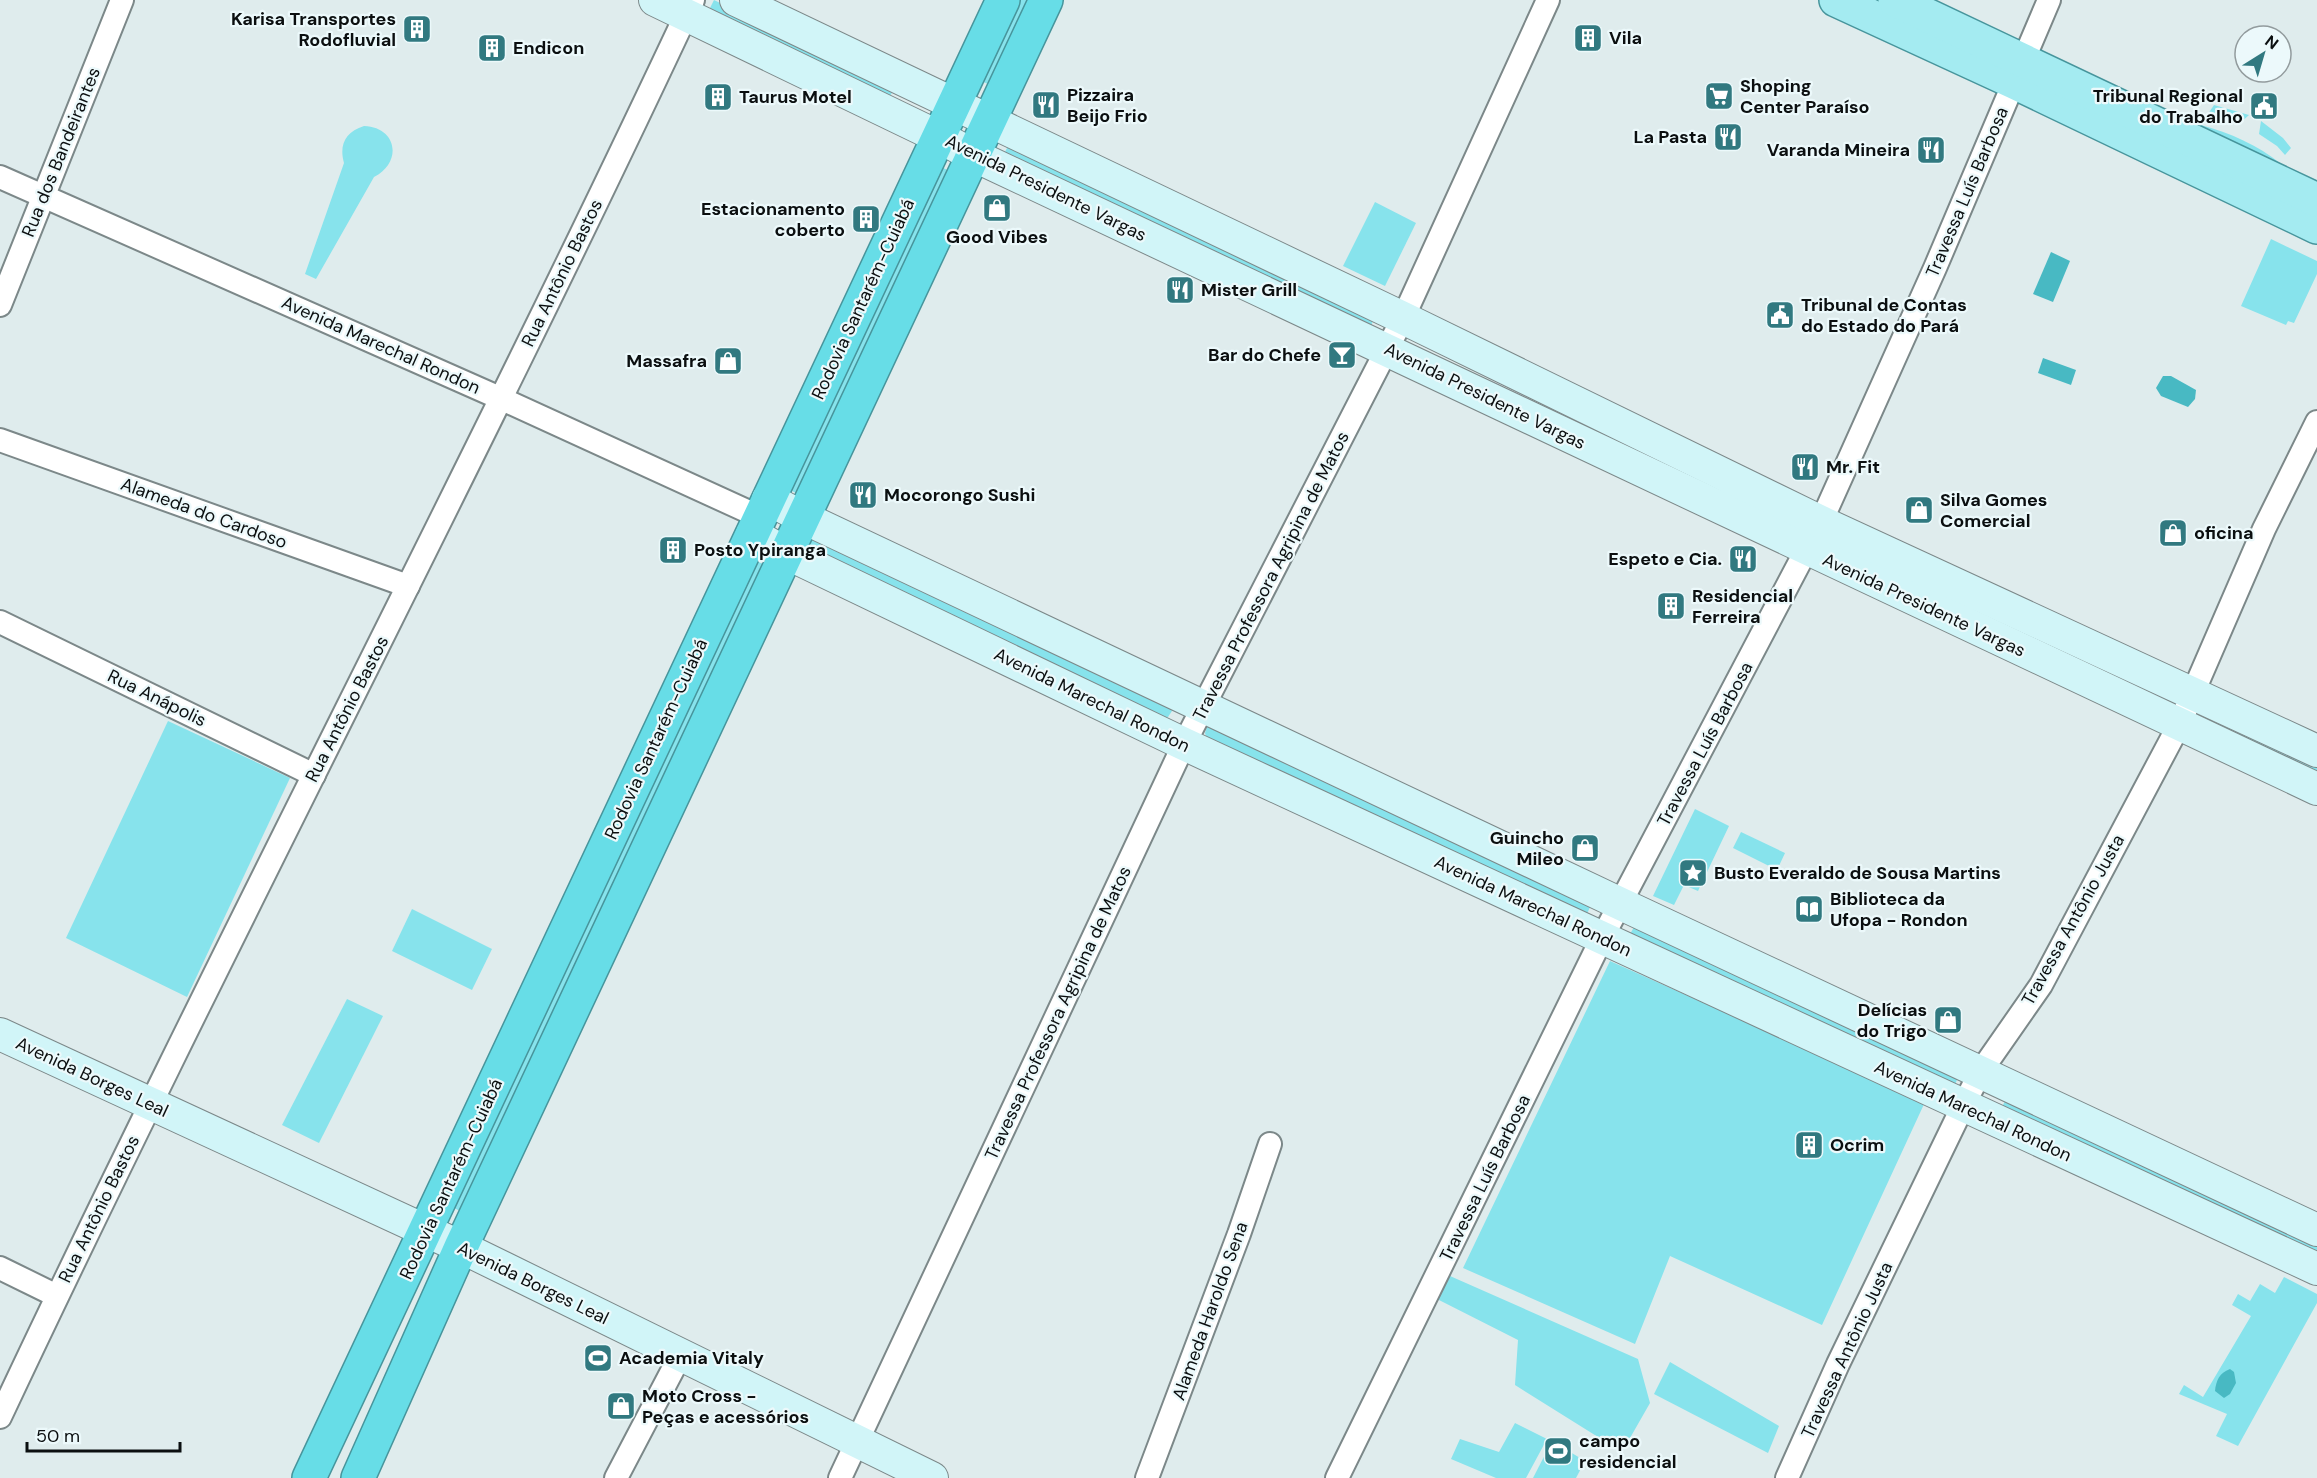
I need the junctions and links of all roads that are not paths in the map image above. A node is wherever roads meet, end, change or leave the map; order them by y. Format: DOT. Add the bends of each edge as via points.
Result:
graph roads {
  1 [pos="122,0"];
  2 [pos="655,0"];
  3 [pos="736,0"];
  4 [pos="1004,0"];
  5 [pos="1046,0"];
  6 [pos="1548,0"];
  7 [pos="1836,0"];
  8 [pos="1895,0"];
  9 [pos="2049,0"];
  10 [pos="690,7"];
  11 [pos="2018,71"];
  12 [pos="954,105"];
  13 [pos="990,121"];
  14 [pos="939,136"];
  15 [pos="973,155"];
  16 [pos="0,177"];
  17 [pos="44,196"];
  18 [pos="2317,200"];
  19 [pos="2317,227"];
  20 [pos="0,305"];
  21 [pos="1403,318"];
  22 [pos="1387,349"];
  23 [pos="501,399"];
  24 [pos="2317,422"];
  25 [pos="0,440"];
  26 [pos="760,517"];
  27 [pos="802,517"];
  28 [pos="1821,522"];
  29 [pos="1807,550"];
  30 [pos="786,553"];
  31 [pos="408,586"];
  32 [pos="0,622"];
  33 [pos="2194,694"];
  34 [pos="1203,706"];
  35 [pos="2179,725"];
  36 [pos="1184,744"];
  37 [pos="2317,751"];
  38 [pos="314,775"];
  39 [pos="2317,789"];
  40 [pos="1620,904"];
  41 [pos="1602,938"];
  42 [pos="0,1034"];
  43 [pos="1981,1071"];
  44 [pos="149,1104"];
  45 [pos="1963,1106"];
  46 [pos="1270,1144"];
  47 [pos="2317,1230"];
  48 [pos="427,1231"];
  49 [pos="461,1247"];
  50 [pos="0,1268"];
  51 [pos="2317,1269"];
  52 [pos="57,1296"];
  53 [pos="680,1356"];
  54 [pos="0,1417"];
  55 [pos="856,1442"];
  56 [pos="309,1478"];
  57 [pos="358,1478"];
  58 [pos="616,1478"];
  59 [pos="840,1478"];
  60 [pos="932,1478"];
  61 [pos="1147,1478"];
  62 [pos="1338,1478"];
  63 [pos="1788,1478"];
  1 -- 17 [label="street, Rua dos Bandeirantes"];
  2 -- 10 [label="street, Avenida Presidente Vargas"];
  3 -- 12 [label="street, Avenida Presidente Vargas"];
  4 -- 12 [label="highway, Rodovia Santarém-Cuiabá"];
  5 -- 13 [label="highway, Rodovia Santarém-Cuiabá"];
  6 -- 21 [label="street, Travessa Professora Agripina de Matos"];
  7 -- 11 [label="main road"];
  8 -- 11 [label="main road"];
  9 -- 11 [label="street, Travessa Luís Barbosa"];
  10 -- 14 [label="street, Avenida Presidente Vargas"];
  10 -- 23 [label="street, Rua Antônio Bastos"];
  11 -- 18 [label="main road"];
  11 -- 19 [label="main road"];
  11 -- 28 [label="street, Travessa Luís Barbosa"];
  12 -- 13 [label="street, Avenida Presidente Vargas"];
  12 -- 14 [label="highway, Rodovia Santarém-Cuiabá"];
  13 -- 15 [label="highway, Rodovia Santarém-Cuiabá"];
  13 -- 21 [label="street, Avenida Presidente Vargas"];
  14 -- 15 [label="street, Avenida Presidente Vargas"];
  14 -- 26 [label="highway, Rodovia Santarém-Cuiabá"];
  15 -- 22 [label="street, Avenida Presidente Vargas"];
  15 -- 27 [label="highway, Rodovia Santarém-Cuiabá"];
  16 -- 17 [label="street, Avenida Marechal Rondon"];
  17 -- 20 [label="street, Rua dos Bandeirantes"];
  17 -- 23 [label="street, Avenida Marechal Rondon"];
  21 -- 22 [label="street, Travessa Professora Agripina de Matos"];
  21 -- 28 [label="street, Avenida Presidente Vargas"];
  22 -- 29 [label="street, Avenida Presidente Vargas"];
  22 -- 34 [label="street, Travessa Professora Agripina de Matos"];
  23 -- 26 [label="street, Avenida Marechal Rondon"];
  23 -- 31 [label="street, Rua Antônio Bastos"];
  24 -- 33 [label="street, Travessa Antônio Justa" via="2264,529"];
  25 -- 31 [label="street, Alameda do Cardoso"];
  26 -- 27 [label="street, Avenida Marechal Rondon"];
  26 -- 30 [label="street, Avenida Marechal Rondon"];
  26 -- 48 [label="highway, Rodovia Santarém-Cuiabá"];
  27 -- 30 [label="highway, Rodovia Santarém-Cuiabá"];
  27 -- 34 [label="street, Avenida Marechal Rondon"];
  28 -- 29 [label="street, Travessa Luís Barbosa"];
  28 -- 33 [label="street, Avenida Presidente Vargas"];
  29 -- 35 [label="street, Avenida Presidente Vargas"];
  29 -- 40 [label="street, Travessa Luís Barbosa"];
  30 -- 36 [label="street, Avenida Marechal Rondon"];
  30 -- 49 [label="highway, Rodovia Santarém-Cuiabá"];
  31 -- 38 [label="street, Rua Antônio Bastos"];
  32 -- 38 [label="street, Rua Anápolis"];
  33 -- 35 [label="street, Travessa Antônio Justa"];
  33 -- 37 [label="street, Avenida Presidente Vargas"];
  34 -- 36 [label="street, Travessa Professora Agripina de Matos"];
  34 -- 40 [label="street, Avenida Marechal Rondon"];
  35 -- 39 [label="street, Avenida Presidente Vargas"];
  35 -- 43 [label="street, Travessa Antônio Justa" via="2041,985"];
  36 -- 41 [label="street, Avenida Marechal Rondon"];
  36 -- 55 [label="street, Travessa Professora Agripina de Matos"];
  38 -- 44 [label="street, Rua Antônio Bastos"];
  40 -- 41 [label="street, Travessa Luís Barbosa"];
  40 -- 43 [label="street, Avenida Marechal Rondon"];
  41 -- 45 [label="street, Avenida Marechal Rondon"];
  41 -- 62 [label="street, Travessa Luís Barbosa"];
  42 -- 44 [label="street, Avenida Borges Leal"];
  43 -- 45 [label="street, Travessa Antônio Justa"];
  43 -- 47 [label="street, Avenida Marechal Rondon"];
  44 -- 48 [label="street, Avenida Borges Leal"];
  44 -- 52 [label="street, Rua Antônio Bastos"];
  45 -- 51 [label="street, Avenida Marechal Rondon"];
  45 -- 63 [label="street, Travessa Antônio Justa" via="1838,1364"];
  46 -- 61 [label="street, Alameda Haroldo Sena"];
  48 -- 49 [label="street, Avenida Borges Leal"];
  48 -- 56 [label="highway, Rodovia Santarém-Cuiabá"];
  49 -- 53 [label="street, Avenida Borges Leal"];
  49 -- 57 [label="highway, Rodovia Santarém-Cuiabá"];
  50 -- 52 [label="street"];
  52 -- 54 [label="street, Rua Antônio Bastos"];
  53 -- 55 [label="street, Avenida Borges Leal"];
  53 -- 58 [label="street"];
  55 -- 59 [label="street, Travessa Professora Agripina de Matos"];
  55 -- 60 [label="street, Avenida Borges Leal"];
}
